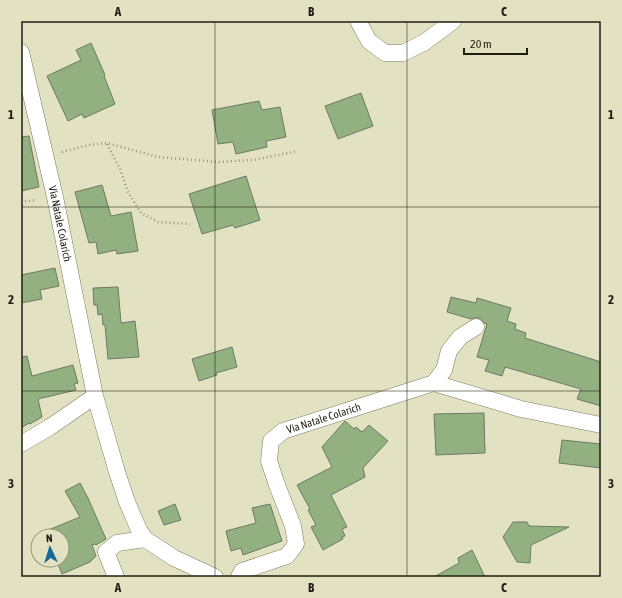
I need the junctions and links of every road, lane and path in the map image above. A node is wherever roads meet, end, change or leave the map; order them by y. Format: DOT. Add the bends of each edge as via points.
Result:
graph roads {
  1 [pos="358,21"];
  2 [pos="453,21"];
  3 [pos="21,52"];
  4 [pos="106,143"];
  5 [pos="297,151"];
  6 [pos="46,156"];
  7 [pos="190,224"];
  8 [pos="476,327"];
  9 [pos="434,383"];
  10 [pos="95,396"];
  11 [pos="601,425"];
  12 [pos="21,444"];
  13 [pos="145,539"];
  14 [pos="116,577"];
  15 [pos="215,577"];
  16 [pos="239,577"];
  1 -- 2 [label="street" via="369,42 385,53 404,53 425,42"];
  3 -- 6 [label="street, Via Natale Colarich"];
  4 -- 5 [label="path" via="158,157 219,162 253,160"];
  4 -- 6 [label="path" via="89,144"];
  4 -- 7 [label="path" via="120,169 128,192 141,213 158,222"];
  6 -- 10 [label="street, Via Natale Colarich"];
  8 -- 9 [label="street" via="460,337 449,351 444,370"];
  9 -- 11 [label="street" via="521,409"];
  9 -- 16 [label="street, Via Natale Colarich" via="282,431 272,441 269,461 293,526 296,544 287,556 242,571"];
  10 -- 12 [label="street"];
  10 -- 13 [label="street, Via Natale Colarich" via="124,494"];
  13 -- 14 [label="street" via="117,543 106,552"];
  13 -- 15 [label="street" via="174,558"];
}
